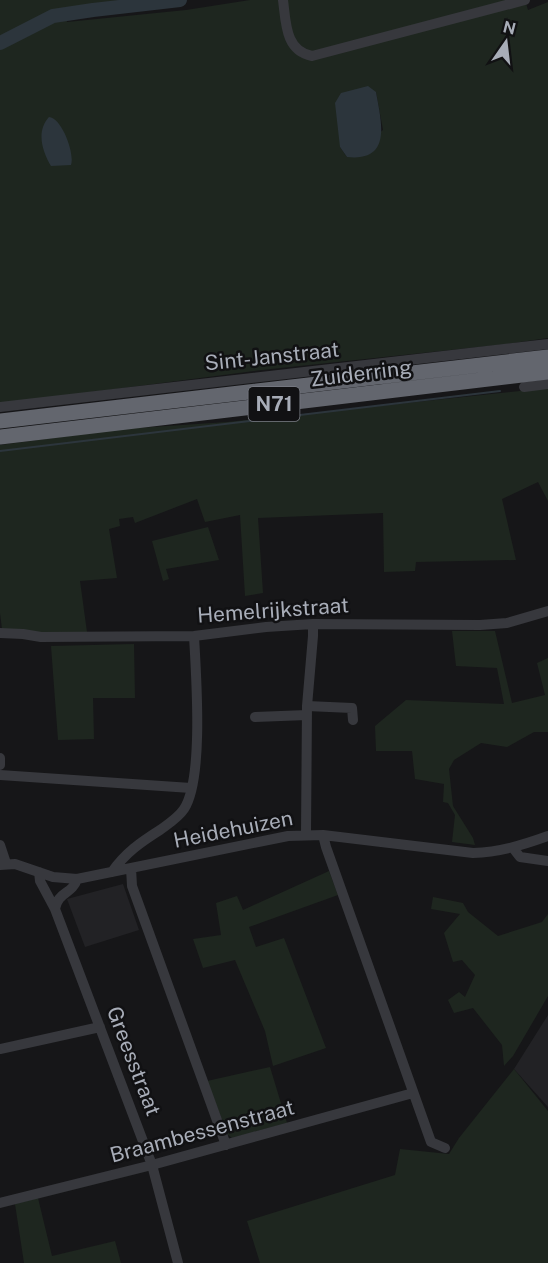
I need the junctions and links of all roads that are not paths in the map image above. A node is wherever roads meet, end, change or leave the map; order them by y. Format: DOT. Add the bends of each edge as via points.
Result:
graph roads {
  1 [pos="283,0"];
  2 [pos="525,0"];
  3 [pos="548,344"];
  4 [pos="548,357"];
  5 [pos="548,372"];
  6 [pos="548,384"];
  7 [pos="524,387"];
  8 [pos="0,407"];
  9 [pos="0,421"];
  10 [pos="0,436"];
  11 [pos="548,611"];
  12 [pos="313,624"];
  13 [pos="0,633"];
  14 [pos="194,636"];
  15 [pos="307,710"];
  16 [pos="255,717"];
  17 [pos="352,720"];
  18 [pos="0,758"];
  19 [pos="0,765"];
  20 [pos="0,776"];
  21 [pos="191,788"];
  22 [pos="306,834"];
  23 [pos="323,836"];
  24 [pos="548,836"];
  25 [pos="0,845"];
  26 [pos="513,848"];
  27 [pos="548,861"];
  28 [pos="3,864"];
  29 [pos="131,868"];
  30 [pos="39,872"];
  31 [pos="112,872"];
  32 [pos="77,879"];
  33 [pos="56,909"];
  34 [pos="100,1027"];
  35 [pos="0,1049"];
  36 [pos="413,1093"];
  37 [pos="226,1145"];
  38 [pos="445,1148"];
  39 [pos="152,1166"];
  40 [pos="0,1203"];
  41 [pos="178,1263"];
  1 -- 2 [label="street" via="294,45 312,56"];
  3 -- 8 [label="street, Sint-Janstraat"];
  4 -- 9 [label="highway, Zuiderring / N71"];
  5 -- 10 [label="highway, Zuiderring / N71"];
  6 -- 7 [label="street"];
  11 -- 12 [label="street, Hemelrijkstraat" via="507,623 480,625"];
  12 -- 14 [label="street, Hemelrijkstraat"];
  12 -- 15 [label="street"];
  13 -- 14 [label="street, Hemelrijkstraat" via="41,637"];
  14 -- 21 [label="street" via="197,728"];
  15 -- 16 [label="street"];
  15 -- 17 [label="street" via="352,708"];
  15 -- 22 [label="street"];
  18 -- 19 [label="street"];
  20 -- 21 [label="street"];
  21 -- 31 [label="street" via="184,808 174,820 130,851"];
  22 -- 23 [label="street, Heidehuizen"];
  22 -- 29 [label="street, Heidehuizen"];
  23 -- 26 [label="street, Heidehuizen" via="473,853"];
  23 -- 36 [label="street"];
  24 -- 26 [label="street, Heidehuizen"];
  25 -- 28 [label="street"];
  26 -- 27 [label="street" via="520,857"];
  28 -- 30 [label="street, Heidehuizen"];
  29 -- 31 [label="street, Heidehuizen"];
  29 -- 37 [label="street" via="132,886"];
  30 -- 32 [label="street, Heidehuizen"];
  30 -- 33 [label="street, Greesstraat"];
  31 -- 32 [label="street, Heidehuizen"];
  32 -- 33 [label="street" via="74,888 58,899"];
  33 -- 34 [label="street, Greesstraat"];
  34 -- 35 [label="street"];
  34 -- 39 [label="street, Greesstraat"];
  36 -- 37 [label="street, Braambessenstraat"];
  36 -- 38 [label="street" via="431,1142"];
  37 -- 39 [label="street, Braambessenstraat"];
  39 -- 40 [label="street, Braambessenstraat"];
  39 -- 41 [label="street, Greesstraat"];
}
